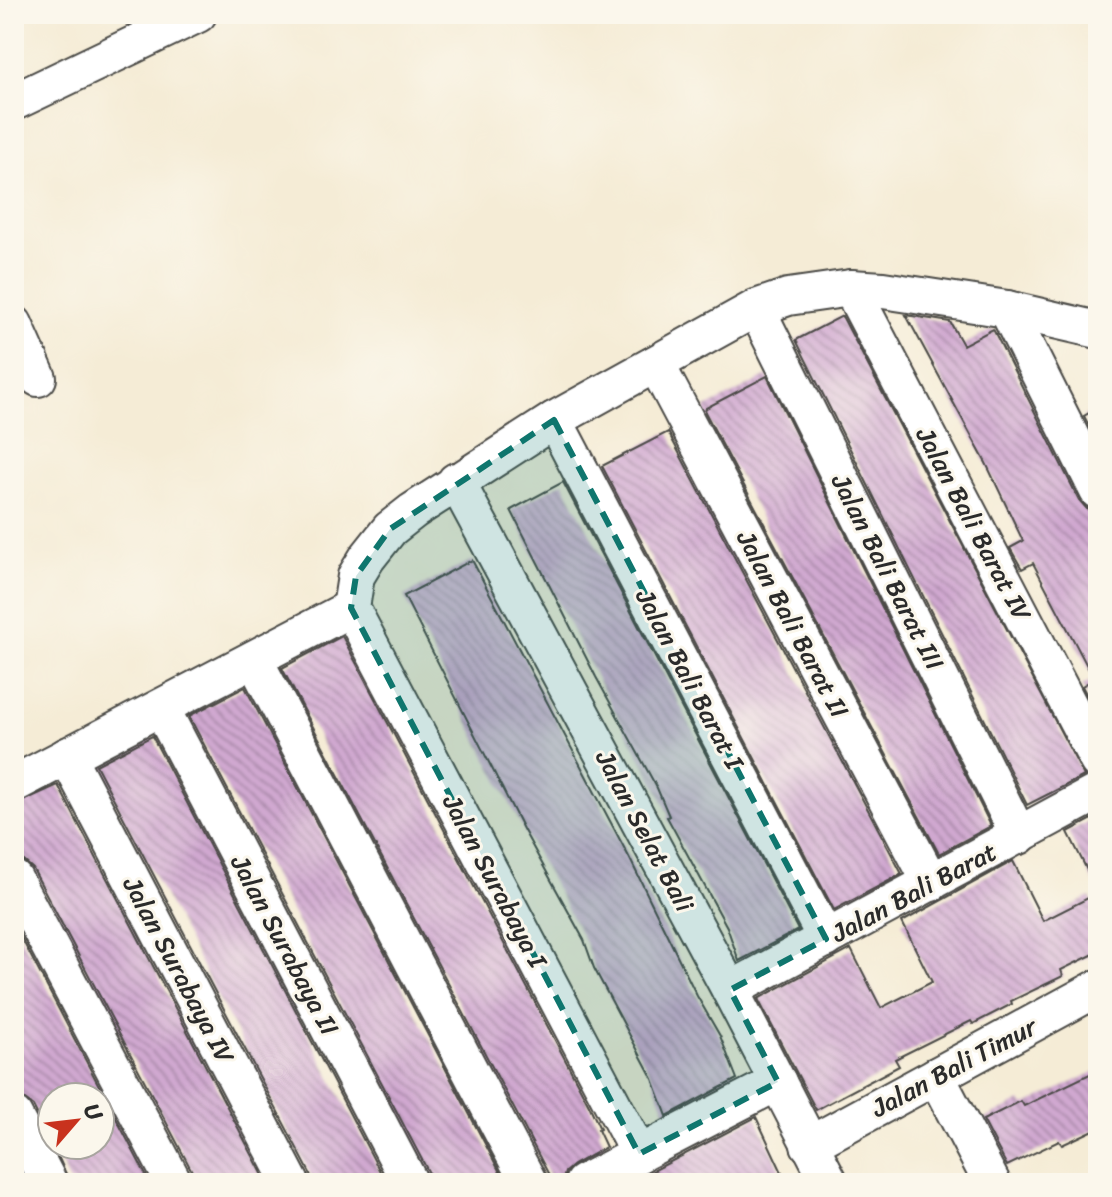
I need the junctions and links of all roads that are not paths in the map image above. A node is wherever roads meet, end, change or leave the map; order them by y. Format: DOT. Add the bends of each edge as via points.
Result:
graph roads {
  1 [pos="198,14"];
  2 [pos="14,102"];
  3 [pos="851,288"];
  4 [pos="756,308"];
  5 [pos="1007,309"];
  6 [pos="14,324"];
  7 [pos="1098,330"];
  8 [pos="656,364"];
  9 [pos="38,378"];
  10 [pos="554,420"];
  11 [pos="456,481"];
  12 [pos="1098,491"];
  13 [pos="351,608"];
  14 [pos="254,659"];
  15 [pos="161,708"];
  16 [pos="1095,746"];
  17 [pos="67,756"];
  18 [pos="14,784"];
  19 [pos="1098,792"];
  20 [pos="1019,836"];
  21 [pos="14,879"];
  22 [pos="931,883"];
  23 [pos="826,939"];
  24 [pos="1098,988"];
  25 [pos="730,990"];
  26 [pos="936,1076"];
  27 [pos="778,1082"];
  28 [pos="14,1116"];
  29 [pos="809,1145"];
  30 [pos="639,1154"];
  31 [pos="49,1183"];
  32 [pos="174,1183"];
  33 [pos="291,1183"];
  34 [pos="410,1183"];
  35 [pos="529,1183"];
  36 [pos="583,1183"];
  37 [pos="830,1183"];
  38 [pos="992,1183"];
  1 -- 2 [label="street"];
  3 -- 4 [label="street" via="788,297"];
  3 -- 5 [label="street"];
  3 -- 16 [label="street, Jalan Bali Barat IV"];
  4 -- 8 [label="street"];
  4 -- 20 [label="street, Jalan Bali Barat III"];
  5 -- 7 [label="street"];
  5 -- 12 [label="street"];
  6 -- 9 [label="street"];
  8 -- 10 [label="street"];
  8 -- 22 [label="street, Jalan Bali Barat II"];
  10 -- 11 [label="street"];
  10 -- 23 [label="street, Jalan Bali Barat I"];
  11 -- 13 [label="street" via="378,543 356,576"];
  11 -- 25 [label="street, Jalan Selat Bali"];
  13 -- 14 [label="street"];
  13 -- 30 [label="street, Jalan Surabaya I"];
  14 -- 15 [label="street"];
  14 -- 35 [label="street"];
  15 -- 17 [label="street"];
  15 -- 34 [label="street, Jalan Surabaya II"];
  17 -- 18 [label="street"];
  17 -- 33 [label="street, Jalan Surabaya IV"];
  19 -- 20 [label="street, Jalan Bali Barat"];
  20 -- 22 [label="street, Jalan Bali Barat"];
  21 -- 32 [label="street"];
  22 -- 23 [label="street, Jalan Bali Barat"];
  23 -- 25 [label="street, Jalan Bali Barat"];
  24 -- 26 [label="street, Jalan Bali Timur"];
  25 -- 27 [label="street, Jalan Selat Bali"];
  26 -- 29 [label="street, Jalan Bali Timur"];
  26 -- 38 [label="street"];
  27 -- 29 [label="street, Jalan Selat Bali"];
  27 -- 30 [label="street"];
  28 -- 31 [label="street"];
  29 -- 37 [label="street, Jalan Selat Bali"];
  30 -- 36 [label="street"];
}
